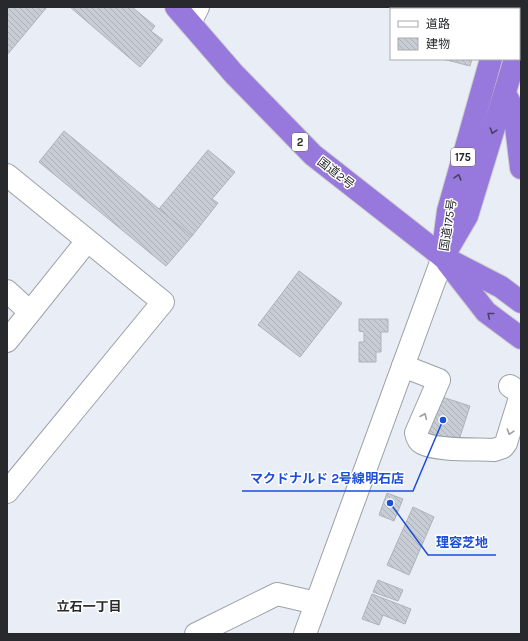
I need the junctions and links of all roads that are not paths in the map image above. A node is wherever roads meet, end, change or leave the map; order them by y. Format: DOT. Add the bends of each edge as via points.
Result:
graph roads {
  1 [pos="188,12"];
  2 [pos="491,60"];
  3 [pos="515,60"];
  4 [pos="505,94"];
  5 [pos="521,168"];
  6 [pos="7,175"];
  7 [pos="88,241"];
  8 [pos="443,257"];
  9 [pos="7,291"];
  10 [pos="521,302"];
  11 [pos="30,312"];
  12 [pos="521,338"];
  13 [pos="7,341"];
  14 [pos="403,366"];
  15 [pos="510,386"];
  16 [pos="7,492"];
  17 [pos="316,603"];
  18 [pos="196,634"];
  19 [pos="305,634"];
  1 -- 8 [label="highway, 国道2号 / 2" via="234,74 313,155"];
  8 -- 2 [label="highway, 国道175号 / 175, one-way" via="448,211"];
  3 -- 4 [label="highway, 国道175号 / 175"];
  4 -- 5 [label="highway" via="514,110"];
  4 -- 8 [label="highway, 国道175号 / 175, one-way" via="467,216"];
  6 -- 7 [label="street"];
  7 -- 11 [label="street"];
  7 -- 16 [label="street" via="163,302"];
  8 -- 10 [label="highway, 国道2号 / 2" via="501,287"];
  12 -- 8 [label="highway, 国道2号 / 2, one-way" via="486,312"];
  8 -- 14 [label="street"];
  9 -- 11 [label="street"];
  11 -- 13 [label="street"];
  15 -- 14 [label="street, one-way" via="519,392 519,401 503,447 494,450 435,447 421,443 416,433 439,380"];
  14 -- 17 [label="street"];
  17 -- 18 [label="street" via="277,594"];
  17 -- 19 [label="street"];
}
